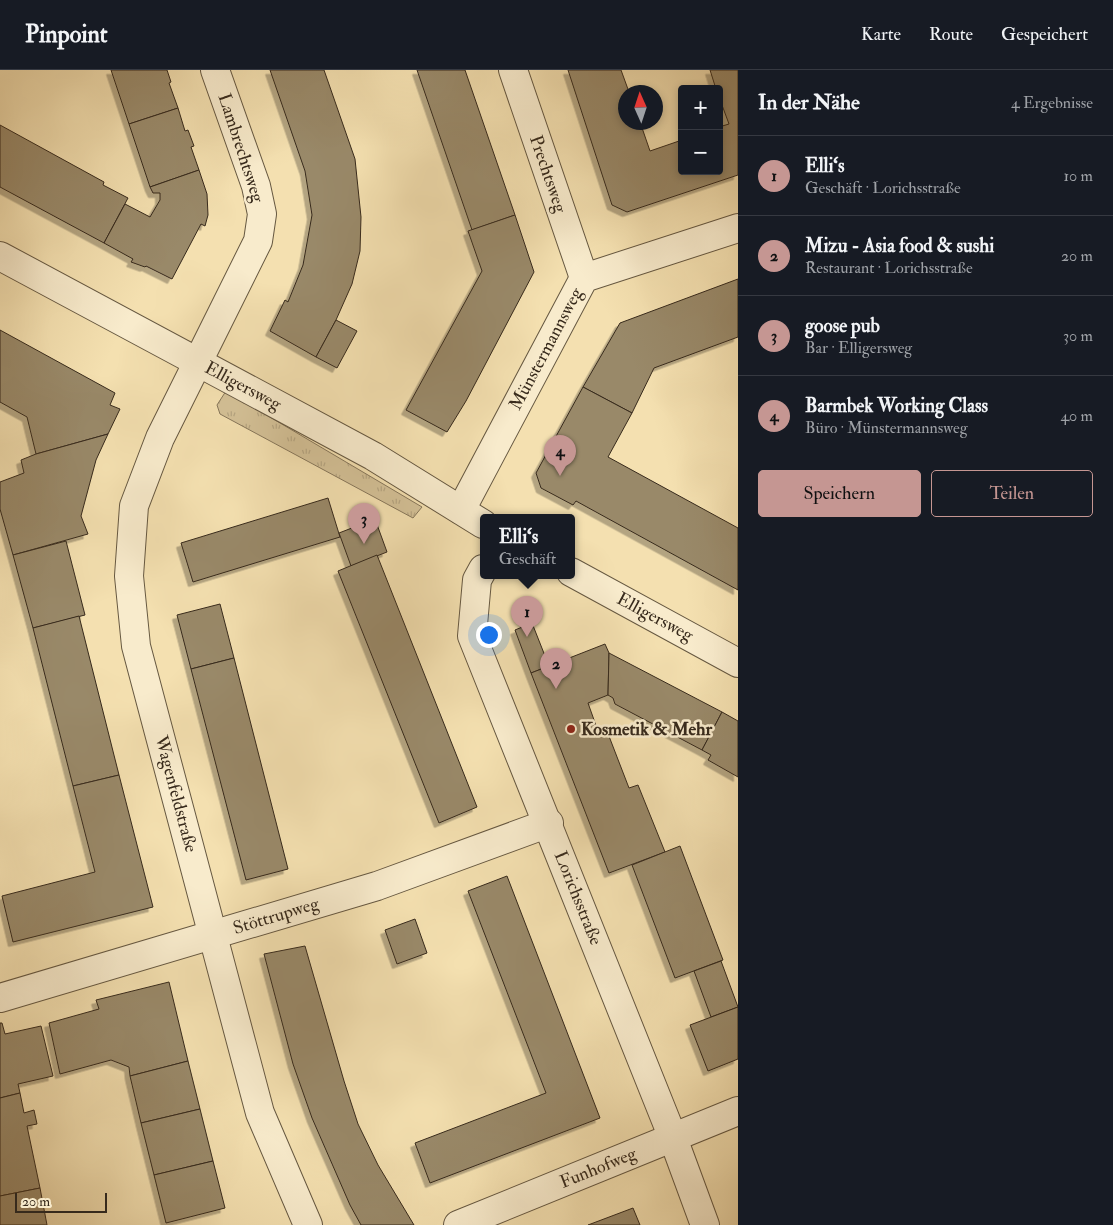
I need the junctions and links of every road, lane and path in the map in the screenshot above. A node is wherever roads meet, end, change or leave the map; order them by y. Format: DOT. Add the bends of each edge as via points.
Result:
graph roads {
  1 [pos="215,70"];
  2 [pos="512,70"];
  3 [pos="738,228"];
  4 [pos="0,256"];
  5 [pos="584,278"];
  6 [pos="198,362"];
  7 [pos="472,517"];
  8 [pos="480,574"];
  9 [pos="575,574"];
  10 [pos="738,663"];
  11 [pos="549,823"];
  12 [pos="213,935"];
  13 [pos="0,998"];
  14 [pos="738,1111"];
  15 [pos="673,1138"];
  16 [pos="308,1225"];
  17 [pos="458,1225"];
  18 [pos="705,1225"];
  1 -- 6 [label="street, Lambrechtsweg" via="256,186 262,214 258,241"];
  2 -- 5 [label="street, Prechtsweg"];
  3 -- 5 [label="street, Münstermannsweg"];
  4 -- 6 [label="street, Elligersweg"];
  5 -- 7 [label="street, Münstermannsweg"];
  6 -- 7 [label="street, Elligersweg" via="374,456"];
  6 -- 12 [label="street, Wagenfeldstraße" via="160,438 134,506 129,576 136,646"];
  8 -- 11 [label="street, Lorichsstraße" via="472,636"];
  9 -- 10 [label="street, Elligersweg"];
  11 -- 12 [label="street, Stöttrupweg" via="377,886"];
  11 -- 15 [label="street, Lorichsstraße"];
  12 -- 13 [label="street, Stöttrupweg"];
  12 -- 16 [label="street, Wagenfeldstraße" via="260,1113"];
  14 -- 15 [label="street, Funhofweg"];
  15 -- 17 [label="street, Funhofweg"];
  15 -- 18 [label="street, Lorichsstraße"];
}
